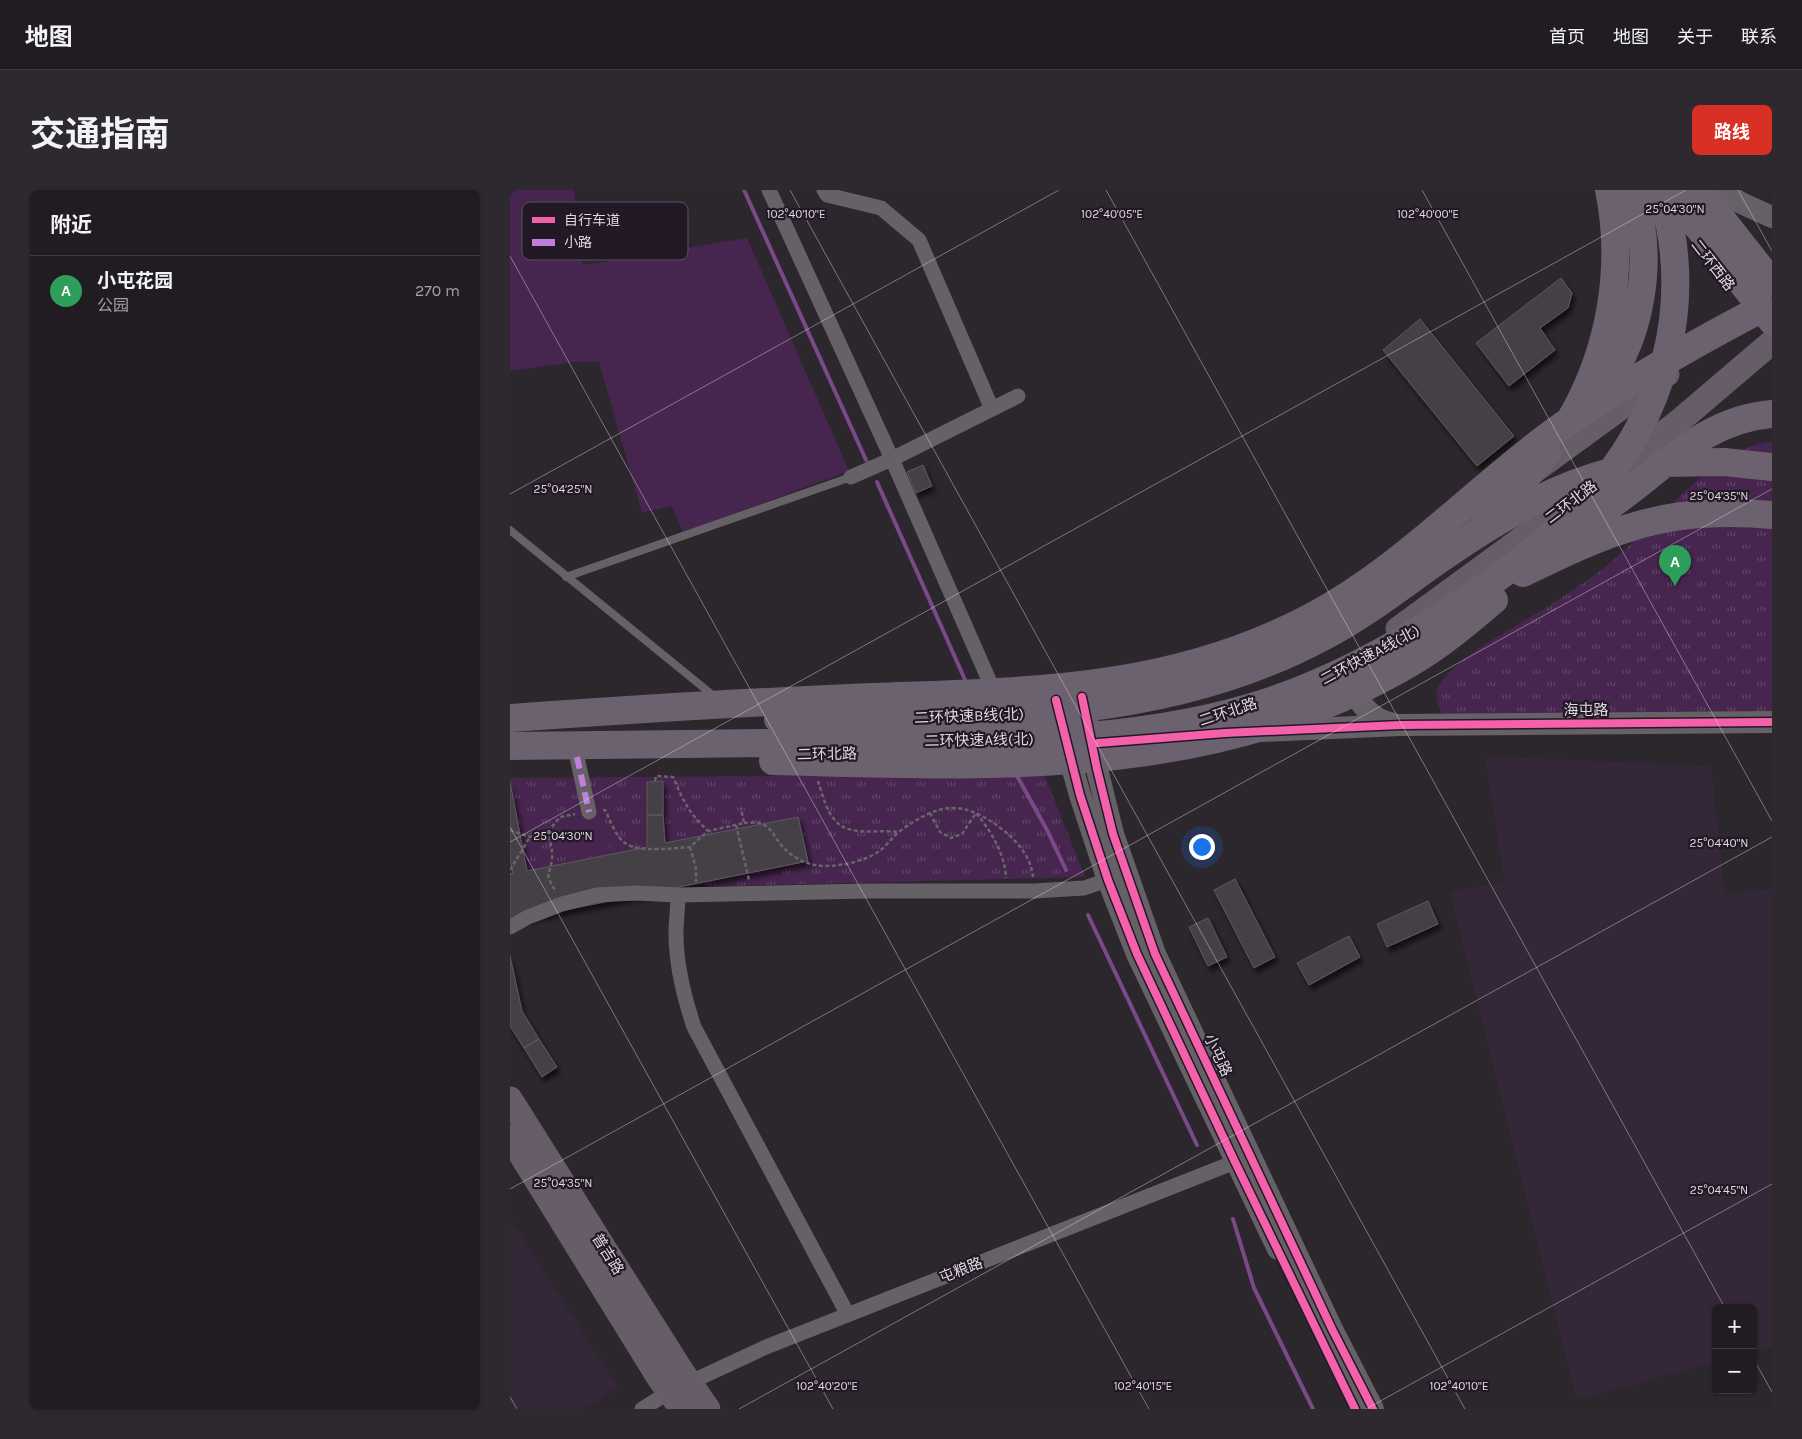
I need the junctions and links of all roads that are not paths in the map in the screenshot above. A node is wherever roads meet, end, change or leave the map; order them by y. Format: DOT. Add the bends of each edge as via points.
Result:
graph roads {
  1 [pos="769,190"];
  2 [pos="824,190"];
  3 [pos="1610,190"];
  4 [pos="1633,190"];
  5 [pos="1654,190"];
  6 [pos="1661,190"];
  7 [pos="1669,190"];
  8 [pos="1699,190"];
  9 [pos="1714,190"];
  10 [pos="1722,190"];
  11 [pos="1772,218"];
  12 [pos="1772,264"];
  13 [pos="1772,283"];
  14 [pos="1765,312"];
  15 [pos="1772,341"];
  16 [pos="1018,396"];
  17 [pos="992,409"];
  18 [pos="1772,414"];
  19 [pos="1576,416"];
  20 [pos="892,459"];
  21 [pos="1772,467"];
  22 [pos="851,477"];
  23 [pos="1772,515"];
  24 [pos="510,530"];
  25 [pos="566,577"];
  26 [pos="1402,587"];
  27 [pos="1427,625"];
  28 [pos="1364,652"];
  29 [pos="1082,697"];
  30 [pos="1056,700"];
  31 [pos="999,705"];
  32 [pos="725,708"];
  33 [pos="510,710"];
  34 [pos="510,718"];
  35 [pos="510,722"];
  36 [pos="1772,722"];
  37 [pos="1400,725"];
  38 [pos="1095,743"];
  39 [pos="510,746"];
  40 [pos="1067,746"];
  41 [pos="510,751"];
  42 [pos="577,757"];
  43 [pos="510,758"];
  44 [pos="589,812"];
  45 [pos="1108,880"];
  46 [pos="678,895"];
  47 [pos="510,927"];
  48 [pos="510,1099"];
  49 [pos="510,1137"];
  50 [pos="1235,1162"];
  51 [pos="848,1315"];
  52 [pos="680,1394"];
  53 [pos="642,1409"];
  54 [pos="708,1409"];
  55 [pos="1355,1409"];
  56 [pos="1372,1409"];
  1 -- 20 [label="street"];
  2 -- 17 [label="street" via="827,195 882,208 919,240"];
  3 -- 26 [label="highway" via="1616,245 1612,301 1597,363 1578,407 1548,452 1508,496 1459,542"];
  4 -- 19 [label="highway" via="1643,240 1639,306 1618,363 1598,394"];
  5 -- 14 [label="main road, 二环西路"];
  6 -- 27 [label="highway" via="1675,252 1674,316 1661,378 1636,435 1602,485 1559,529 1497,579"];
  7 -- 14 [label="highway"];
  8 -- 13 [label="highway"];
  9 -- 12 [label="main road"];
  10 -- 11 [label="street"];
  14 -- 15 [label="main road, 二环西路"];
  14 -- 19 [label="highway" via="1667,361"];
  14 -- 29 [label="main road" via="1630,400 1389,579 1340,611 1289,638 1226,664 1150,685"];
  15 -- 28 [label="main road, 二环北路" via="1651,442"];
  16 -- 17 [label="street"];
  17 -- 20 [label="street"];
  18 -- 41 [label="highway" via="1721,426 1673,457 1454,633 1413,662 1333,702 1227,738 1086,760 968,764 770,761"];
  19 -- 34 [label="highway" via="1351,594 1264,639 1183,666 1119,680 1048,690 766,702"];
  20 -- 22 [label="street"];
  20 -- 31 [label="street"];
  21 -- 26 [label="highway" via="1679,462 1600,474 1511,514"];
  22 -- 25 [label="lane"];
  23 -- 27 [label="highway" via="1702,515 1663,519 1631,527 1539,565"];
  24 -- 25 [label="lane"];
  25 -- 32 [label="lane"];
  26 -- 35 [label="highway, 二环快速B线(北)" via="1344,626 1264,664 1189,690 1088,709 968,717"];
  27 -- 39 [label="highway, 二环快速A线(北)" via="1350,669 1298,691 1214,717 1136,731 1009,740"];
  28 -- 37 [label="street" via="1354,672 1357,697 1376,718"];
  28 -- 38 [label="main road, 二环北路" via="1309,681 1251,705 1184,726"];
  29 -- 30 [label="main road"];
  29 -- 38 [label="street, 小屯路"];
  30 -- 31 [label="main road"];
  30 -- 40 [label="street, 小屯路"];
  31 -- 32 [label="main road"];
  32 -- 33 [label="main road"];
  36 -- 37 [label="street, 海屯路"];
  37 -- 38 [label="street"];
  38 -- 40 [label="main road, 二环北路"];
  38 -- 56 [label="street, 小屯路" via="1113,834 1155,954"];
  40 -- 42 [label="main road, 二环北路" via="985,752"];
  40 -- 45 [label="street, 小屯路"];
  42 -- 43 [label="main road, 二环北路"];
  42 -- 44 [label="street"];
  45 -- 46 [label="street" via="1084,888 1006,892"];
  45 -- 50 [label="street, 小屯路" via="1137,954"];
  46 -- 47 [label="street" via="597,895 562,904"];
  46 -- 51 [label="street" via="676,935 680,971 694,1027"];
  48 -- 52 [label="main road, 普吉路"];
  49 -- 52 [label="main road, 普吉路"];
  50 -- 51 [label="street, 屯粮路"];
  50 -- 55 [label="street, 小屯路"];
  51 -- 52 [label="street, 屯粮路" via="766,1347"];
  52 -- 53 [label="street, 屯粮路"];
  52 -- 54 [label="main road, 普吉路"];
}
